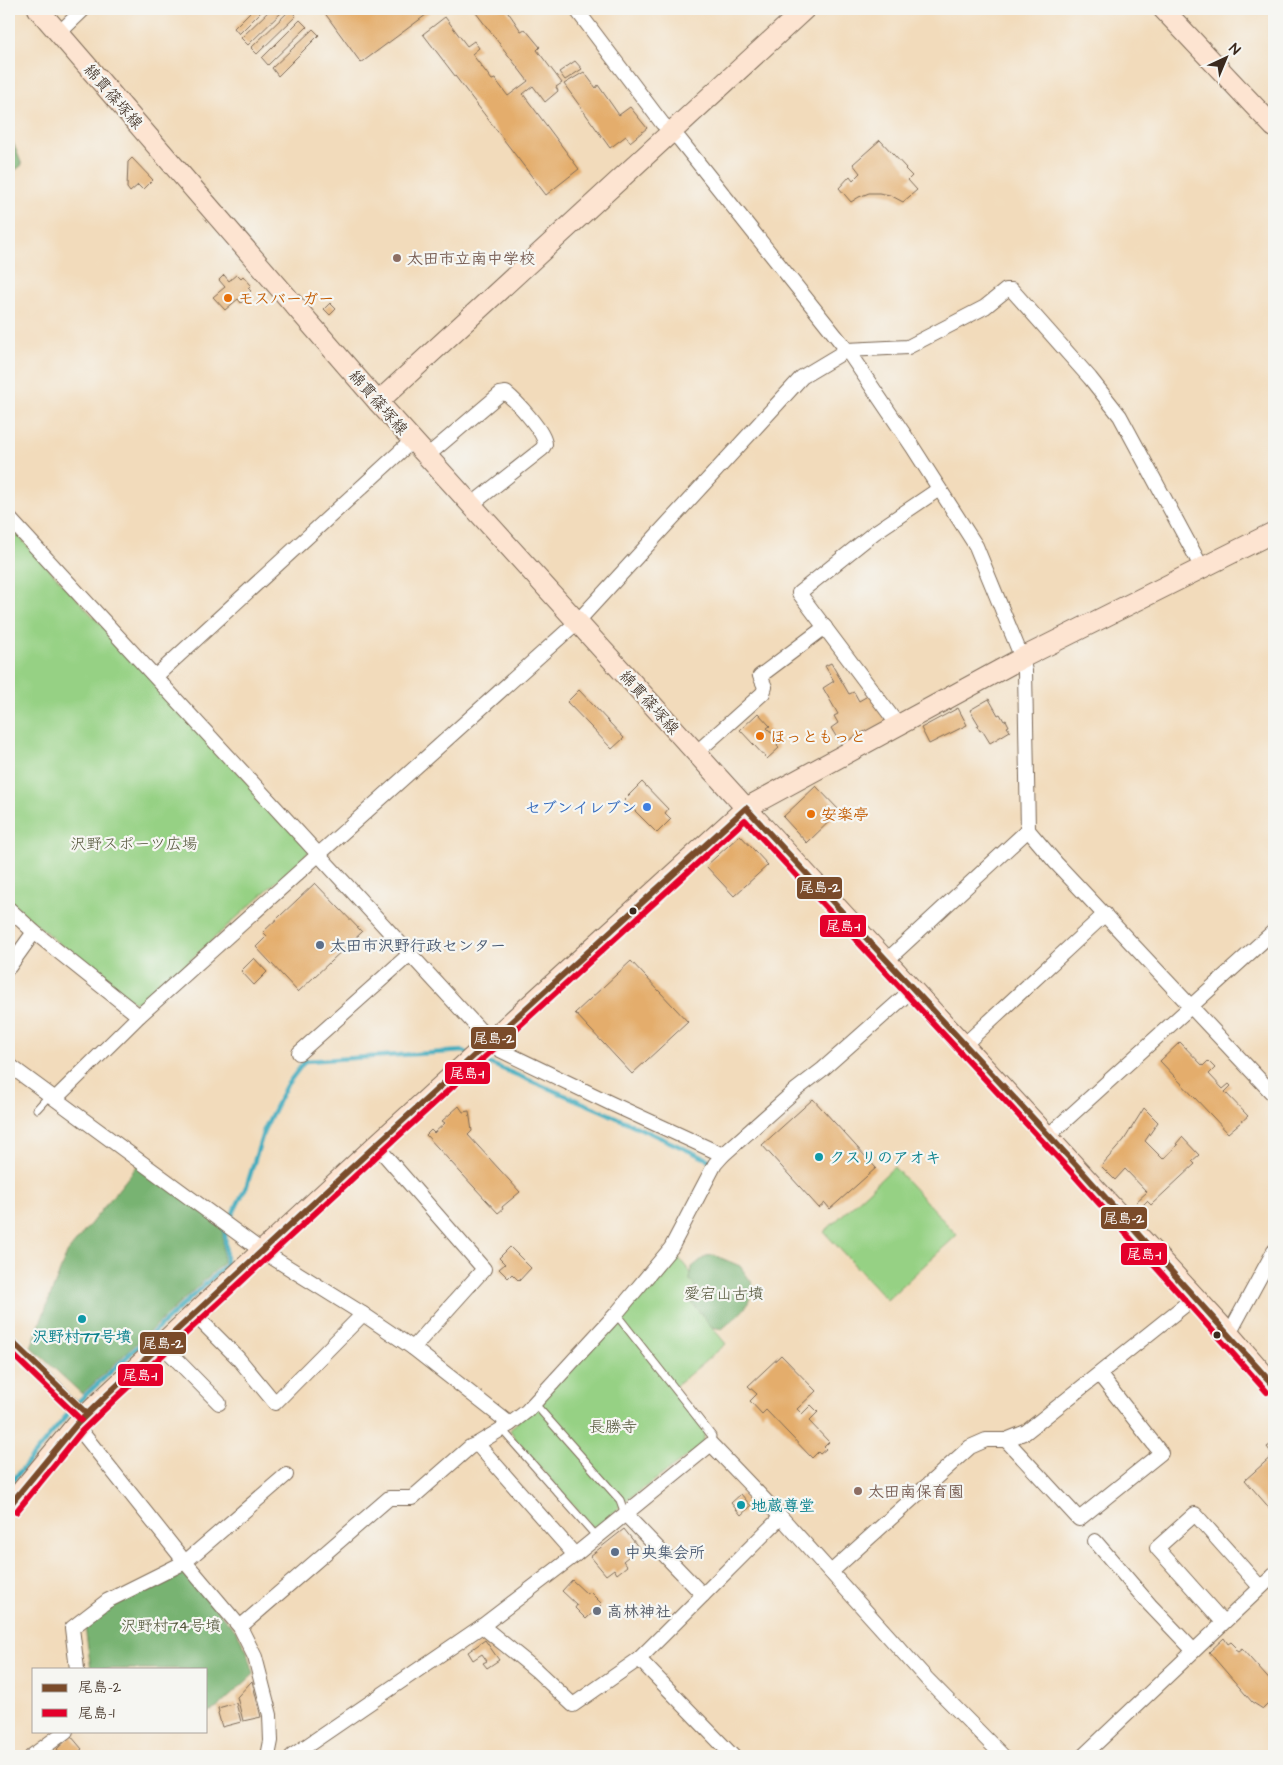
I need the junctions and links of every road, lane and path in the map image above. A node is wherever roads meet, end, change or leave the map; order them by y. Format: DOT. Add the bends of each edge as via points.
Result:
graph roads {
  1 [pos="38,9"];
  2 [pos="84,9"];
  3 [pos="576,9"];
  4 [pos="805,9"];
  5 [pos="1163,9"];
  6 [pos="59,33"];
  7 [pos="1274,127"];
  8 [pos="672,133"];
  9 [pos="847,350"];
  10 [pos="378,402"];
  11 [pos="413,440"];
  12 [pos="428,456"];
  13 [pos="939,489"];
  14 [pos="471,505"];
  15 [pos="9,518"];
  16 [pos="1274,532"];
  17 [pos="1202,568"];
  18 [pos="577,622"];
  19 [pos="824,627"];
  20 [pos="1022,658"];
  21 [pos="156,676"];
  22 [pos="898,725"];
  23 [pos="696,753"];
  24 [pos="746,808"];
  25 [pos="1028,830"];
  26 [pos="318,856"];
  27 [pos="9,909"];
  28 [pos="1105,914"];
  29 [pos="1274,931"];
  30 [pos="34,932"];
  31 [pos="410,954"];
  32 [pos="886,961"];
  33 [pos="9,966"];
  34 [pos="913,989"];
  35 [pos="1191,1006"];
  36 [pos="139,1016"];
  37 [pos="490,1041"];
  38 [pos="964,1045"];
  39 [pos="299,1053"];
  40 [pos="9,1064"];
  41 [pos="1274,1095"];
  42 [pos="56,1098"];
  43 [pos="37,1109"];
  44 [pos="1048,1136"];
  45 [pos="376,1145"];
  46 [pos="722,1155"];
  47 [pos="1274,1250"];
  48 [pos="262,1251"];
  49 [pos="1195,1297"];
  50 [pos="194,1314"];
  51 [pos="363,1314"];
  52 [pos="616,1314"];
  53 [pos="1229,1334"];
  54 [pos="9,1338"];
  55 [pos="161,1344"];
  56 [pos="413,1348"];
  57 [pos="1099,1374"];
  58 [pos="1274,1386"];
  59 [pos="219,1403"];
  60 [pos="534,1403"];
  61 [pos="82,1419"];
  62 [pos="505,1427"];
  63 [pos="1006,1440"];
  64 [pos="477,1444"];
  65 [pos="711,1444"];
  66 [pos="286,1475"];
  67 [pos="9,1506"];
  68 [pos="625,1514"];
  69 [pos="781,1518"];
  70 [pos="597,1537"];
  71 [pos="1094,1541"];
  72 [pos="575,1555"];
  73 [pos="185,1562"];
  74 [pos="831,1572"];
  75 [pos="1274,1575"];
  76 [pos="1260,1587"];
  77 [pos="703,1595"];
  78 [pos="1223,1622"];
  79 [pos="482,1626"];
  80 [pos="240,1627"];
  81 [pos="1193,1650"];
  82 [pos="639,1659"];
  83 [pos="77,1668"];
  84 [pos="65,1732"];
  85 [pos="32,1756"];
  86 [pos="268,1756"];
  87 [pos="292,1756"];
  88 [pos="733,1756"];
  89 [pos="1003,1756"];
  90 [pos="1083,1756"];
  1 -- 6 [label="street, 綿貫篠塚線"];
  2 -- 6 [label="street"];
  3 -- 8 [label="street"];
  4 -- 8 [label="street"];
  5 -- 7 [label="street"];
  6 -- 10 [label="street, 綿貫篠塚線"];
  8 -- 9 [label="street"];
  8 -- 10 [label="street"];
  9 -- 13 [label="street"];
  9 -- 17 [label="street" via="908,347 977,311 1006,290 1012,290 1120,416"];
  9 -- 18 [label="street" via="802,377"];
  10 -- 11 [label="street, 綿貫篠塚線"];
  11 -- 12 [label="street, 綿貫篠塚線"];
  11 -- 21 [label="street"];
  12 -- 14 [label="street, 綿貫篠塚線"];
  12 -- 14 [label="street" via="500,394 506,393 513,400 543,435 546,444"];
  13 -- 19 [label="street" via="874,533 799,593"];
  13 -- 20 [label="street" via="976,546"];
  14 -- 18 [label="street, 綿貫篠塚線"];
  15 -- 21 [label="street"];
  16 -- 17 [label="street"];
  17 -- 20 [label="street"];
  18 -- 23 [label="street, 綿貫篠塚線"];
  18 -- 26 [label="street"];
  19 -- 22 [label="street"];
  19 -- 23 [label="street" via="760,676 765,687 763,693"];
  20 -- 22 [label="street"];
  20 -- 25 [label="street" via="1025,671"];
  21 -- 26 [label="street"];
  22 -- 24 [label="street"];
  23 -- 24 [label="street, 綿貫篠塚線"];
  24 -- 32 [label="street, 綿貫篠塚線"];
  24 -- 37 [label="street"];
  25 -- 28 [label="street"];
  25 -- 32 [label="street"];
  26 -- 31 [label="street"];
  26 -- 36 [label="street"];
  27 -- 30 [label="street"];
  28 -- 35 [label="street"];
  28 -- 38 [label="street"];
  29 -- 35 [label="street"];
  30 -- 33 [label="street"];
  30 -- 36 [label="street"];
  31 -- 37 [label="street"];
  31 -- 39 [label="street"];
  32 -- 34 [label="street, 綿貫篠塚線"];
  34 -- 38 [label="street, 綿貫篠塚線"];
  34 -- 46 [label="street"];
  35 -- 41 [label="street"];
  35 -- 44 [label="street"];
  36 -- 42 [label="street"];
  37 -- 45 [label="street"];
  37 -- 46 [label="street" via="498,1049"];
  38 -- 44 [label="street, 綿貫篠塚線"];
  40 -- 42 [label="street"];
  42 -- 43 [label="lane" via="47,1098"];
  42 -- 48 [label="street"];
  44 -- 49 [label="street, 綿貫篠塚線"];
  45 -- 48 [label="street"];
  45 -- 56 [label="street" via="484,1269"];
  46 -- 52 [label="street" via="671,1248"];
  47 -- 53 [label="street"];
  48 -- 50 [label="street"];
  48 -- 51 [label="street"];
  49 -- 53 [label="street, 綿貫篠塚線"];
  49 -- 57 [label="street"];
  50 -- 51 [label="street" via="238,1358 275,1403"];
  50 -- 55 [label="street"];
  51 -- 56 [label="street"];
  52 -- 60 [label="street"];
  52 -- 65 [label="lane" via="712,1436"];
  53 -- 58 [label="street, 綿貫篠塚線"];
  54 -- 61 [label="lane"];
  55 -- 59 [label="street"];
  55 -- 61 [label="street"];
  56 -- 62 [label="street"];
  57 -- 63 [label="street" via="1026,1432"];
  57 -- 63 [label="street" via="1161,1453 1079,1519"];
  60 -- 62 [label="street"];
  60 -- 68 [label="lane" via="620,1500"];
  61 -- 67 [label="street"];
  61 -- 73 [label="street"];
  62 -- 64 [label="street"];
  62 -- 70 [label="lane" via="505,1433"];
  63 -- 74 [label="street" via="986,1440 970,1447"];
  64 -- 72 [label="street"];
  64 -- 80 [label="street" via="412,1498 389,1498"];
  65 -- 68 [label="street"];
  65 -- 69 [label="street"];
  66 -- 73 [label="street"];
  68 -- 70 [label="street"];
  68 -- 77 [label="street"];
  69 -- 74 [label="street"];
  69 -- 77 [label="street"];
  70 -- 72 [label="street"];
  71 -- 81 [label="street"];
  72 -- 79 [label="street"];
  73 -- 80 [label="street"];
  73 -- 83 [label="street" via="107,1601 72,1628"];
  74 -- 89 [label="street" via="927,1679"];
  75 -- 76 [label="street"];
  76 -- 78 [label="street"];
  76 -- 78 [label="street" via="1194,1514 1157,1548"];
  77 -- 82 [label="street"];
  78 -- 81 [label="street"];
  79 -- 82 [label="street" via="573,1705"];
  79 -- 87 [label="street"];
  80 -- 86 [label="street" via="255,1657 270,1715"];
  81 -- 90 [label="street"];
  82 -- 88 [label="street"];
  84 -- 85 [label="street"];
}
